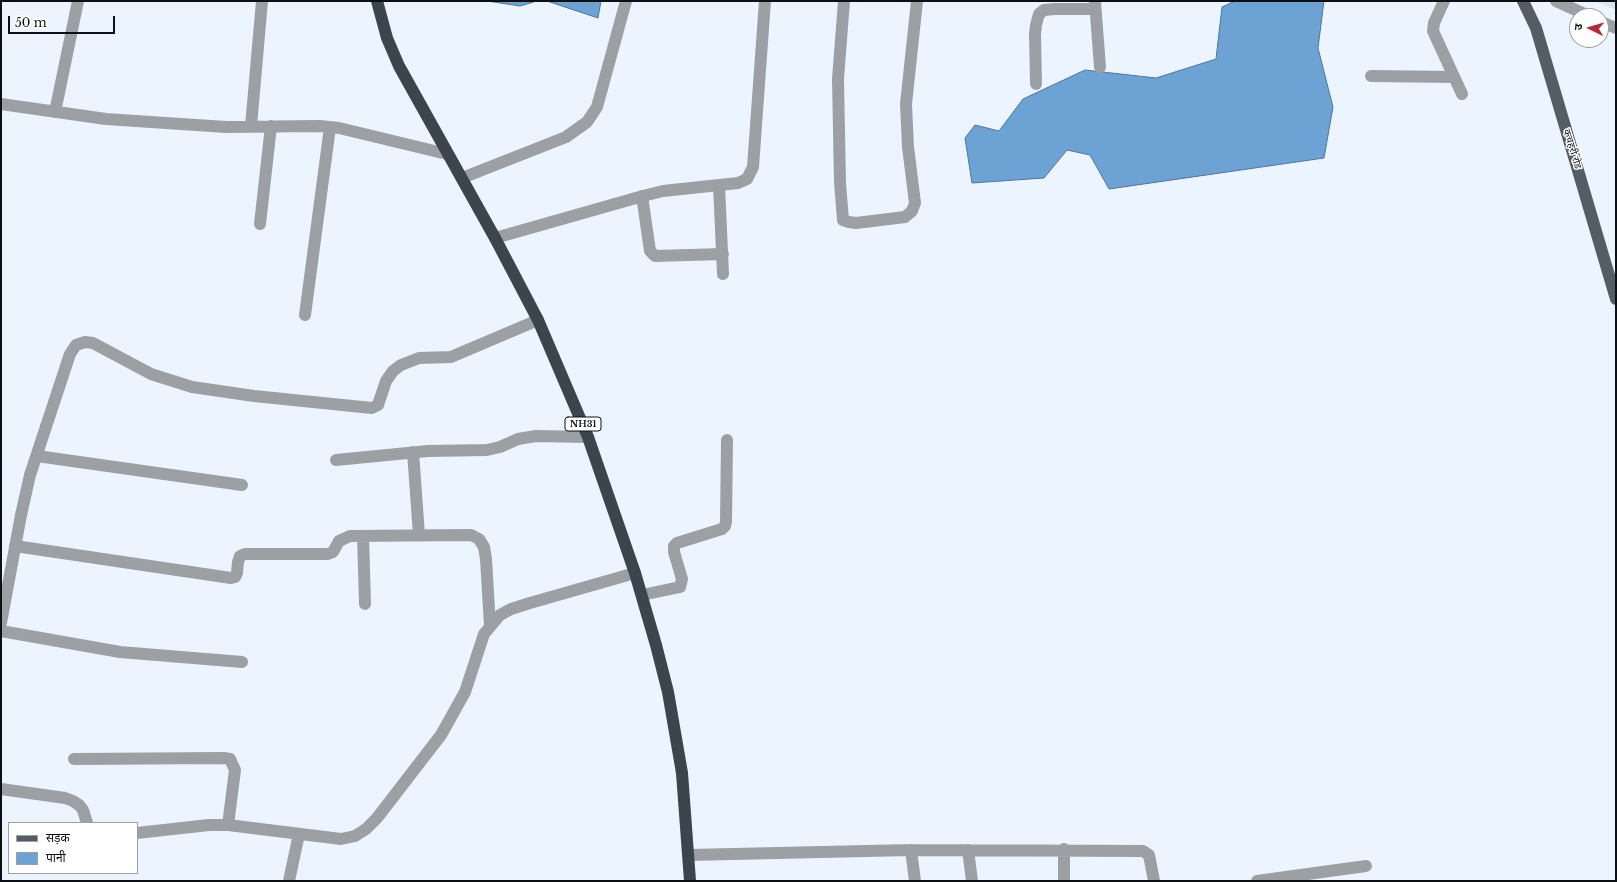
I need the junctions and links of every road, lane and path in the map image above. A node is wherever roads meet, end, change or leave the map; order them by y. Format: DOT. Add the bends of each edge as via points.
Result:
graph roads {
  1 [pos="78,1"];
  2 [pos="262,1"];
  3 [pos="377,1"];
  4 [pos="626,1"];
  5 [pos="765,1"];
  6 [pos="844,1"];
  7 [pos="917,1"];
  8 [pos="1444,1"];
  9 [pos="1523,1"];
  10 [pos="1556,1"];
  11 [pos="1095,5"];
  12 [pos="1571,8"];
  13 [pos="1100,67"];
  14 [pos="1371,76"];
  15 [pos="1454,77"];
  16 [pos="1036,84"];
  17 [pos="1462,94"];
  18 [pos="1,104"];
  19 [pos="54,112"];
  20 [pos="251,126"];
  21 [pos="271,126"];
  22 [pos="330,127"];
  23 [pos="447,154"];
  24 [pos="462,178"];
  25 [pos="719,185"];
  26 [pos="642,196"];
  27 [pos="260,224"];
  28 [pos="495,238"];
  29 [pos="723,254"];
  30 [pos="724,274"];
  31 [pos="1615,293"];
  32 [pos="305,315"];
  33 [pos="538,320"];
  34 [pos="588,437"];
  35 [pos="727,440"];
  36 [pos="413,452"];
  37 [pos="37,456"];
  38 [pos="336,460"];
  39 [pos="242,485"];
  40 [pos="419,535"];
  41 [pos="363,536"];
  42 [pos="15,546"];
  43 [pos="635,573"];
  44 [pos="642,595"];
  45 [pos="365,604"];
  46 [pos="1,623"];
  47 [pos="490,626"];
  48 [pos="1,631"];
  49 [pos="242,662"];
  50 [pos="74,759"];
  51 [pos="1,789"];
  52 [pos="87,822"];
  53 [pos="228,825"];
  54 [pos="138,833"];
  55 [pos="299,834"];
  56 [pos="1064,849"];
  57 [pos="911,850"];
  58 [pos="968,850"];
  59 [pos="689,855"];
  60 [pos="1366,866"];
  61 [pos="289,881"];
  62 [pos="690,881"];
  63 [pos="915,881"];
  64 [pos="972,881"];
  65 [pos="1064,881"];
  66 [pos="1154,881"];
  67 [pos="1257,881"];
  1 -- 19 [label="street"];
  2 -- 20 [label="street"];
  3 -- 23 [label="highway, NH31" via="387,38"];
  4 -- 24 [label="street" via="597,107 588,122 566,137"];
  5 -- 25 [label="street" via="753,167 747,179 738,183"];
  6 -- 7 [label="street" via="838,79 840,183 843,220 856,223 905,217 912,211 915,203 906,104"];
  8 -- 15 [label="street" via="1433,30"];
  9 -- 31 [label="main road, कचहरी रोड" via="1536,28"];
  10 -- 12 [label="street"];
  11 -- 13 [label="street"];
  11 -- 16 [label="street" via="1044,10 1039,14 1035,34"];
  14 -- 15 [label="street"];
  15 -- 17 [label="street"];
  18 -- 19 [label="street"];
  19 -- 20 [label="street" via="106,119 208,126"];
  20 -- 21 [label="street"];
  21 -- 22 [label="street"];
  21 -- 27 [label="street"];
  22 -- 23 [label="street"];
  22 -- 32 [label="street"];
  23 -- 24 [label="highway, NH31"];
  24 -- 28 [label="highway, NH31"];
  25 -- 26 [label="street"];
  25 -- 29 [label="street"];
  26 -- 28 [label="street"];
  26 -- 29 [label="street" via="650,251 655,256"];
  28 -- 33 [label="highway, NH31"];
  29 -- 30 [label="street"];
  33 -- 34 [label="highway, NH31"];
  33 -- 37 [label="street" via="451,357 419,358 401,365 386,381 378,405 372,408 192,387 151,374 92,343 85,342 76,345 70,354"];
  34 -- 36 [label="street" via="536,436 518,439 488,450"];
  34 -- 43 [label="highway, NH31"];
  35 -- 44 [label="street" via="725,526 674,546 682,579 680,587"];
  36 -- 38 [label="street"];
  36 -- 40 [label="street"];
  37 -- 39 [label="street"];
  37 -- 42 [label="street"];
  40 -- 41 [label="street"];
  40 -- 47 [label="street" via="471,535 479,539 484,547 486,559"];
  41 -- 42 [label="street" via="339,540 333,552 328,554 245,554 240,556 237,573 231,578"];
  41 -- 45 [label="street"];
  42 -- 46 [label="street"];
  43 -- 44 [label="highway, NH31"];
  43 -- 47 [label="street" via="511,609 500,615"];
  44 -- 59 [label="highway, NH31" via="668,692 682,773"];
  47 -- 55 [label="street" via="484,634 465,692 454,715 377,818 356,836 341,839"];
  48 -- 49 [label="street" via="120,652"];
  50 -- 53 [label="street" via="230,759 235,770"];
  51 -- 52 [label="street" via="74,801 83,810"];
  53 -- 54 [label="street"];
  53 -- 55 [label="street"];
  55 -- 61 [label="street"];
  56 -- 58 [label="street"];
  56 -- 65 [label="street"];
  56 -- 66 [label="street" via="1143,851 1149,855"];
  57 -- 58 [label="street"];
  57 -- 59 [label="street"];
  57 -- 63 [label="street"];
  58 -- 64 [label="street"];
  59 -- 62 [label="highway, NH31"];
  60 -- 67 [label="street"];
}
